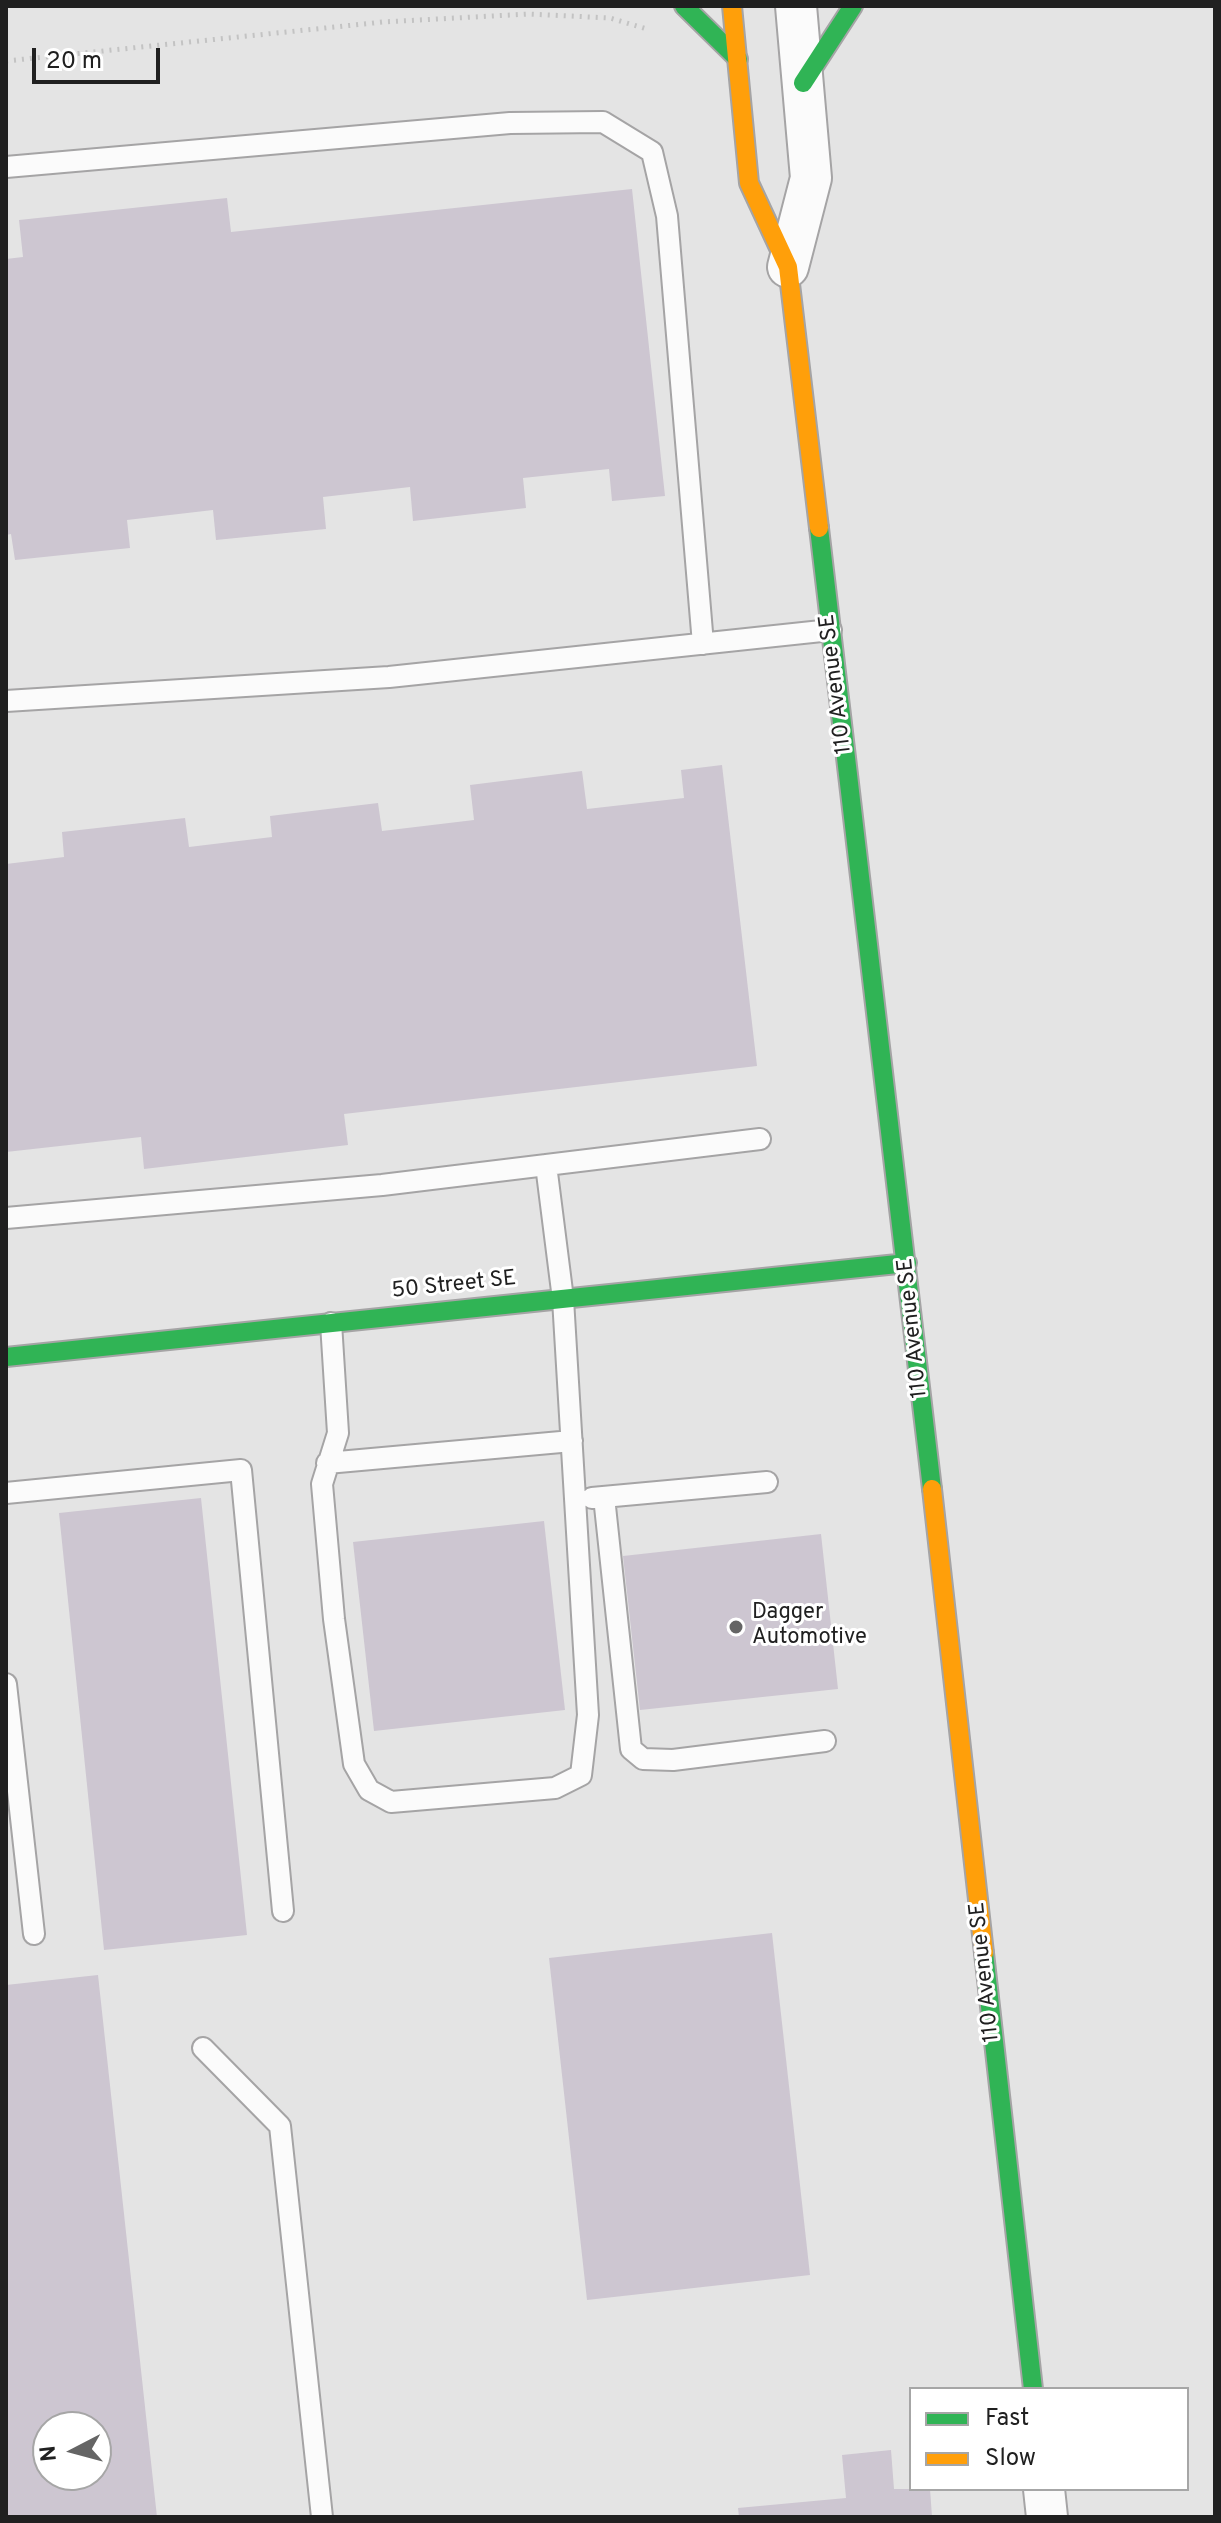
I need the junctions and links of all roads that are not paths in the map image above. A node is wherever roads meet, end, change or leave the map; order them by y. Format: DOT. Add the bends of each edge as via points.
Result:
graph roads {
  1 [pos="684,6"];
  2 [pos="732,6"];
  3 [pos="796,6"];
  4 [pos="853,6"];
  5 [pos="738,59"];
  6 [pos="803,83"];
  7 [pos="6,167"];
  8 [pos="788,267"];
  9 [pos="831,630"];
  10 [pos="703,644"];
  11 [pos="6,701"];
  12 [pos="760,1139"];
  13 [pos="546,1165"];
  14 [pos="6,1218"];
  15 [pos="907,1263"];
  16 [pos="563,1299"];
  17 [pos="331,1323"];
  18 [pos="6,1357"];
  19 [pos="572,1441"];
  20 [pos="327,1463"];
  21 [pos="767,1482"];
  22 [pos="6,1493"];
  23 [pos="604,1497"];
  24 [pos="576,1499"];
  25 [pos="6,1684"];
  26 [pos="825,1741"];
  27 [pos="283,1911"];
  28 [pos="34,1934"];
  29 [pos="203,2048"];
  30 [pos="1033,2387"];
  31 [pos="1044,2491"];
  32 [pos="322,2517"];
  33 [pos="1047,2517"];
  1 -- 5 [label="street"];
  2 -- 5 [label="street, 110 Avenue SE"];
  3 -- 6 [label="street, 110 Avenue SE"];
  4 -- 6 [label="street"];
  5 -- 8 [label="street, 110 Avenue SE" via="749,183"];
  6 -- 8 [label="street, 110 Avenue SE" via="811,178"];
  7 -- 10 [label="lane" via="510,123 603,122 652,152 667,216"];
  8 -- 9 [label="street, 110 Avenue SE"];
  9 -- 10 [label="lane"];
  9 -- 15 [label="street, 110 Avenue SE"];
  10 -- 11 [label="lane" via="389,677"];
  12 -- 13 [label="lane"];
  13 -- 14 [label="lane"];
  13 -- 16 [label="lane"];
  15 -- 16 [label="street, 50 Street SE"];
  15 -- 30 [label="street, 110 Avenue SE"];
  16 -- 17 [label="street, 50 Street SE"];
  16 -- 19 [label="lane"];
  17 -- 18 [label="street, 50 Street SE"];
  17 -- 20 [label="lane" via="338,1433"];
  19 -- 20 [label="lane"];
  19 -- 24 [label="lane"];
  20 -- 24 [label="lane" via="322,1484 354,1764 369,1790 391,1802 555,1788 581,1775 588,1715"];
  21 -- 23 [label="lane"];
  22 -- 27 [label="lane" via="241,1470"];
  23 -- 24 [label="lane"];
  23 -- 26 [label="lane" via="631,1749 643,1759 673,1760"];
  25 -- 28 [label="lane"];
  29 -- 32 [label="lane" via="280,2126"];
  31 -- 33 [label="street"];
}
